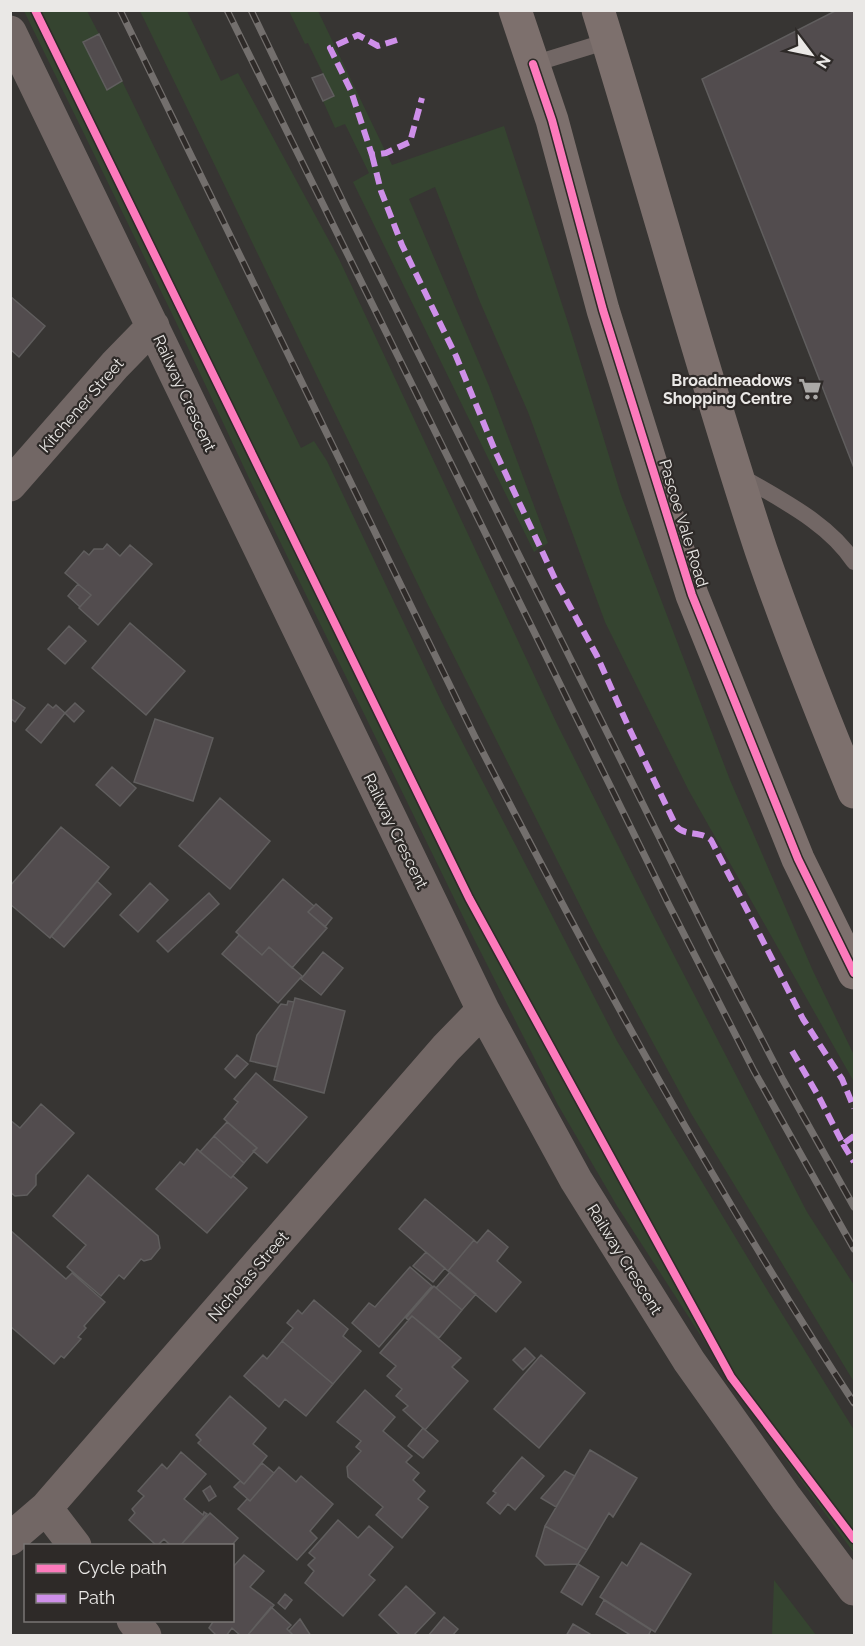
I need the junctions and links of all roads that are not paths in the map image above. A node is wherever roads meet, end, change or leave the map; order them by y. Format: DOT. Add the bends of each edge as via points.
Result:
graph roads {
  1 [pos="515,10"];
  2 [pos="603,26"];
  3 [pos="10,32"];
  4 [pos="533,64"];
  5 [pos="153,326"];
  6 [pos="738,475"];
  7 [pos="10,485"];
  8 [pos="855,562"];
  9 [pos="855,792"];
  10 [pos="855,973"];
  11 [pos="483,1010"];
  12 [pos="46,1508"];
  13 [pos="10,1539"];
  14 [pos="74,1544"];
  15 [pos="855,1589"];
  16 [pos="135,1622"];
  17 [pos="145,1635"];
  1 -- 4 [label="main road, Pascoe Vale Road"];
  2 -- 4 [label="lane"];
  2 -- 6 [label="main road"];
  3 -- 5 [label="street, Railway Crescent"];
  4 -- 10 [label="main road, Pascoe Vale Road" via="603,310 692,595 798,859"];
  5 -- 7 [label="street, Kitchener Street"];
  5 -- 11 [label="street, Railway Crescent"];
  6 -- 8 [label="lane" via="823,528"];
  6 -- 9 [label="main road" via="811,689"];
  11 -- 12 [label="street, Nicholas Street"];
  11 -- 15 [label="street, Railway Crescent" via="576,1180 688,1361"];
  12 -- 13 [label="street, Nicholas Street"];
  12 -- 14 [label="street"];
  16 -- 17 [label="street"];
}
